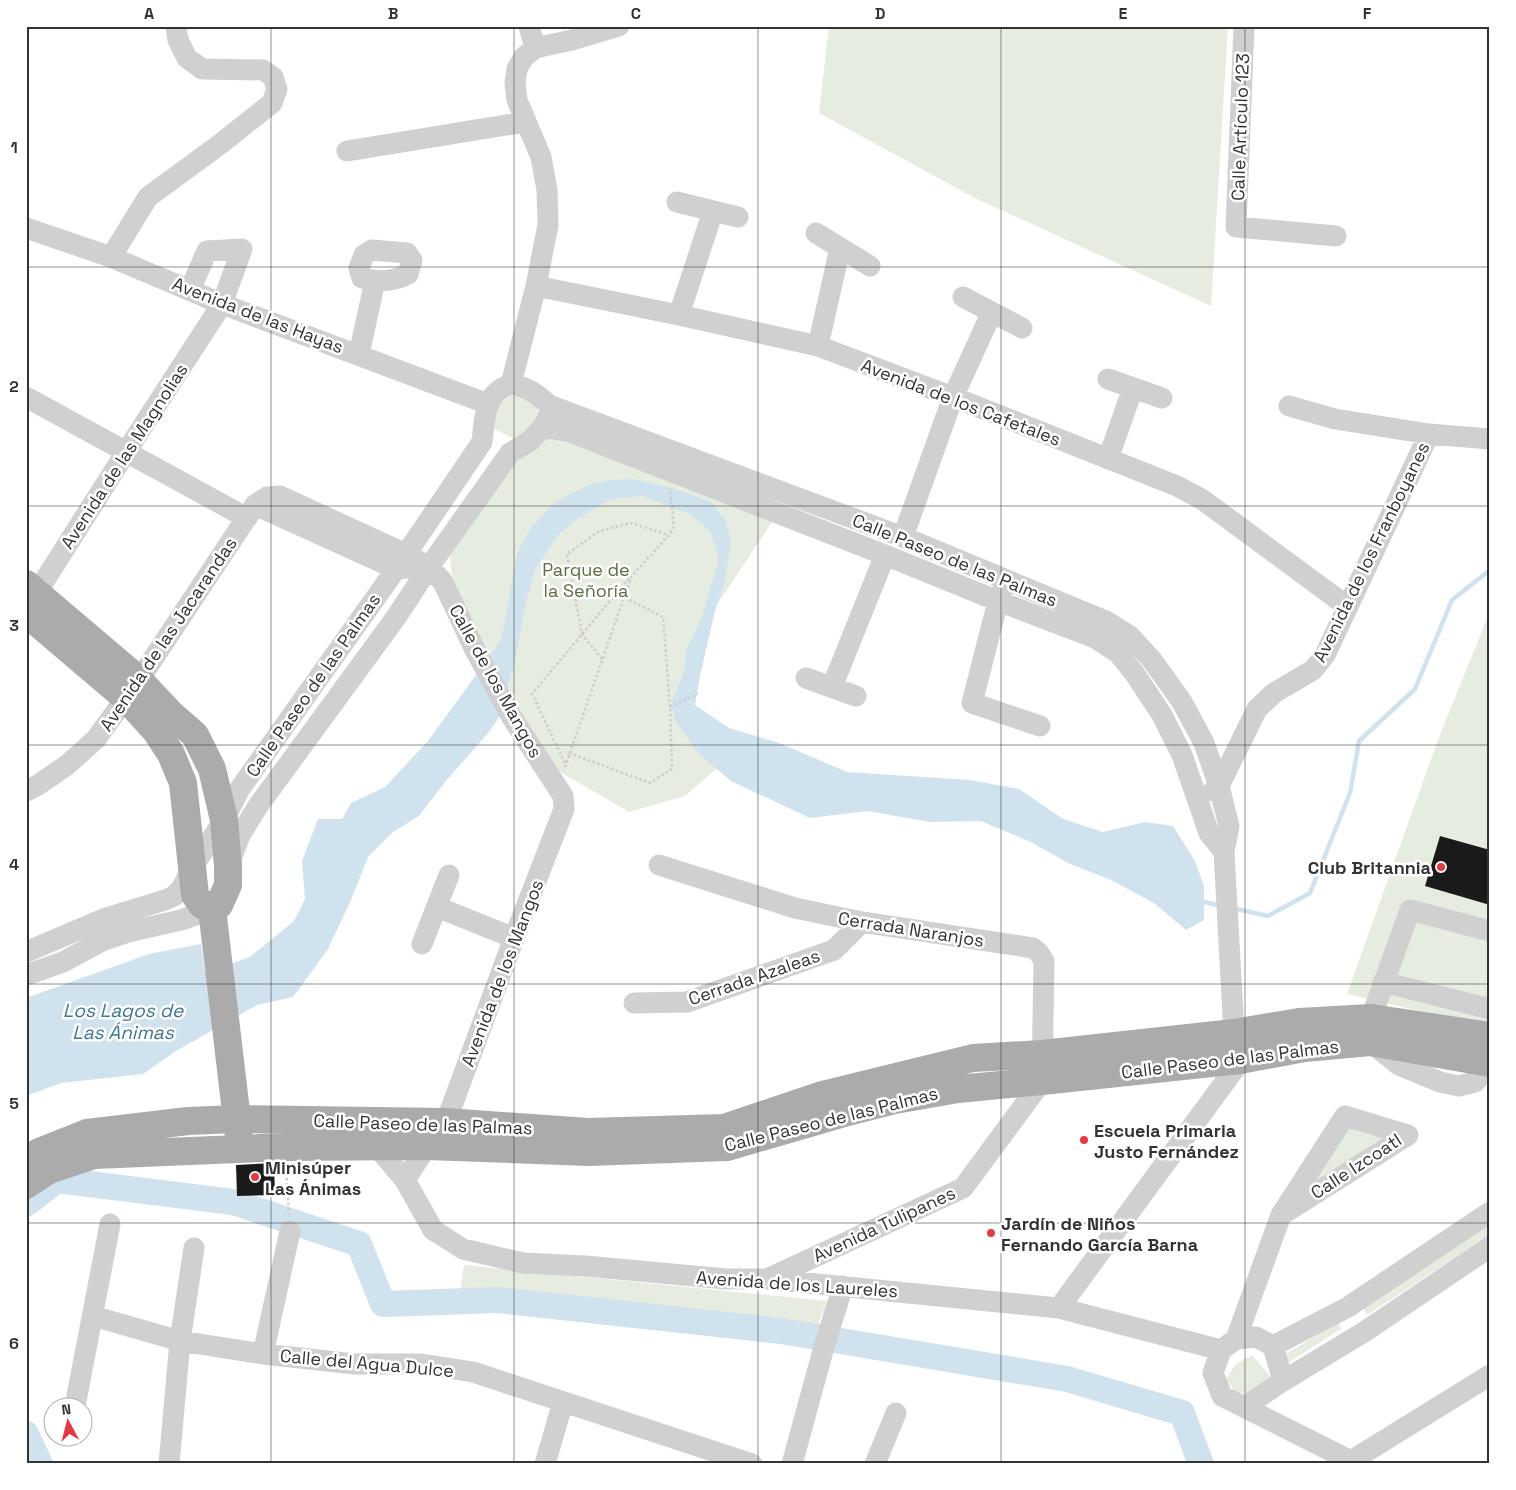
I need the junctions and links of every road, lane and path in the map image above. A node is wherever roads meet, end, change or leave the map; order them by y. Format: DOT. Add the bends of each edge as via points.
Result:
graph roads {
  1 [pos="176,26"];
  2 [pos="529,26"];
  3 [pos="619,26"];
  4 [pos="1244,26"];
  5 [pos="535,48"];
  6 [pos="525,122"];
  7 [pos="348,151"];
  8 [pos="677,202"];
  9 [pos="713,211"];
  10 [pos="738,217"];
  11 [pos="26,228"];
  12 [pos="816,233"];
  13 [pos="1336,236"];
  14 [pos="840,248"];
  15 [pos="111,257"];
  16 [pos="870,266"];
  17 [pos="375,281"];
  18 [pos="536,286"];
  19 [pos="190,290"];
  20 [pos="963,297"];
  21 [pos="222,304"];
  22 [pos="992,312"];
  23 [pos="679,315"];
  24 [pos="1022,328"];
  25 [pos="818,346"];
  26 [pos="359,354"];
  27 [pos="1108,379"];
  28 [pos="511,384"];
  29 [pos="1133,388"];
  30 [pos="26,396"];
  31 [pos="953,397"];
  32 [pos="1162,398"];
  33 [pos="488,404"];
  34 [pos="549,405"];
  35 [pos="1290,406"];
  36 [pos="543,427"];
  37 [pos="1429,434"];
  38 [pos="1490,439"];
  39 [pos="126,452"];
  40 [pos="1108,459"];
  41 [pos="670,484"];
  42 [pos="251,512"];
  43 [pos="850,518"];
  44 [pos="669,535"];
  45 [pos="903,537"];
  46 [pos="842,538"];
  47 [pos="885,556"];
  48 [pos="401,561"];
  49 [pos="429,567"];
  50 [pos="631,577"];
  51 [pos="1007,580"];
  52 [pos="624,597"];
  53 [pos="29,599"];
  54 [pos="998,601"];
  55 [pos="1348,608"];
  56 [pos="582,634"];
  57 [pos="602,659"];
  58 [pos="806,678"];
  59 [pos="832,688"];
  60 [pos="133,689"];
  61 [pos="698,694"];
  62 [pos="856,696"];
  63 [pos="670,707"];
  64 [pos="1040,726"];
  65 [pos="569,753"];
  66 [pos="565,764"];
  67 [pos="1220,786"];
  68 [pos="26,791"];
  69 [pos="563,796"];
  70 [pos="1200,802"];
  71 [pos="224,820"];
  72 [pos="1224,852"];
  73 [pos="659,865"];
  74 [pos="228,866"];
  75 [pos="192,868"];
  76 [pos="449,874"];
  77 [pos="437,907"];
  78 [pos="212,909"];
  79 [pos="862,922"];
  80 [pos="1490,930"];
  81 [pos="514,938"];
  82 [pos="422,944"];
  83 [pos="26,952"];
  84 [pos="26,975"];
  85 [pos="1383,982"];
  86 [pos="634,1003"];
  87 [pos="1490,1009"];
  88 [pos="1370,1030"];
  89 [pos="1234,1033"];
  90 [pos="1490,1036"];
  91 [pos="1042,1054"];
  92 [pos="1240,1060"];
  93 [pos="1490,1065"];
  94 [pos="1042,1081"];
  95 [pos="235,1119"];
  96 [pos="446,1122"];
  97 [pos="376,1146"];
  98 [pos="427,1146"];
  99 [pos="284,1147"];
  100 [pos="240,1149"];
  101 [pos="26,1160"];
  102 [pos="405,1180"];
  103 [pos="26,1185"];
  104 [pos="288,1196"];
  105 [pos="1490,1212"];
  106 [pos="1281,1215"];
  107 [pos="110,1224"];
  108 [pos="290,1232"];
  109 [pos="1490,1247"];
  110 [pos="194,1248"];
  111 [pos="767,1279"];
  112 [pos="843,1286"];
  113 [pos="1348,1307"];
  114 [pos="1059,1308"];
  115 [pos="93,1316"];
  116 [pos="1364,1332"];
  117 [pos="180,1341"];
  118 [pos="1228,1345"];
  119 [pos="1273,1346"];
  120 [pos="263,1354"];
  121 [pos="1283,1381"];
  122 [pos="1487,1381"];
  123 [pos="76,1398"];
  124 [pos="563,1402"];
  125 [pos="1244,1407"];
  126 [pos="896,1413"];
  127 [pos="1354,1462"];
  128 [pos="169,1464"];
  129 [pos="545,1464"];
  130 [pos="752,1464"];
  131 [pos="792,1464"];
  132 [pos="875,1464"];
  1 -- 15 [label="street" via="178,40 187,58 202,69 263,70 273,77 277,89 272,104 148,196"];
  2 -- 5 [label="street"];
  3 -- 5 [label="street"];
  4 -- 13 [label="street, Calle Artículo 123" via="1236,227"];
  5 -- 6 [label="street" via="524,57 516,83 517,100"];
  6 -- 7 [label="street"];
  6 -- 18 [label="street" via="541,157 547,190 548,225"];
  8 -- 9 [label="street"];
  9 -- 10 [label="street"];
  9 -- 23 [label="street"];
  11 -- 15 [label="street, Avenida de las Hayas"];
  12 -- 14 [label="street"];
  14 -- 16 [label="street"];
  14 -- 25 [label="street"];
  15 -- 19 [label="street, Avenida de las Hayas"];
  17 -- 26 [label="street"];
  18 -- 23 [label="street, Avenida de los Cafetales"];
  18 -- 28 [label="street"];
  19 -- 21 [label="street, Avenida de las Hayas"];
  19 -- 21 [label="street, Avenida de las Magnolias" via="207,251 242,249"];
  20 -- 22 [label="street"];
  21 -- 26 [label="street, Avenida de las Hayas"];
  21 -- 39 [label="street, Avenida de las Magnolias"];
  22 -- 24 [label="street"];
  22 -- 31 [label="street"];
  23 -- 25 [label="street, Avenida de los Cafetales"];
  25 -- 31 [label="street, Avenida de los Cafetales"];
  26 -- 33 [label="street, Avenida de las Hayas"];
  27 -- 29 [label="street"];
  28 -- 33 [label="street" via="496,392"];
  28 -- 34 [label="street, Calle Paseo de las Palmas" via="525,387"];
  29 -- 32 [label="street"];
  29 -- 40 [label="street"];
  30 -- 39 [label="street"];
  31 -- 40 [label="street, Avenida de los Cafetales"];
  31 -- 45 [label="street"];
  33 -- 48 [label="street, Calle Paseo de las Palmas" via="482,442"];
  34 -- 36 [label="street"];
  34 -- 43 [label="street, Calle Paseo de las Palmas"];
  35 -- 37 [label="street, Avenida de los Franboyanes" via="1335,420"];
  36 -- 46 [label="street, Calle Paseo de las Palmas" via="570,432"];
  36 -- 49 [label="street, Calle Paseo de las Palmas" via="530,441 510,453"];
  37 -- 38 [label="street, Avenida de los Franboyanes"];
  37 -- 55 [label="street, Avenida de los Franboyanes"];
  39 -- 42 [label="street"];
  39 -- 53 [label="street, Avenida de las Magnolias"];
  40 -- 55 [label="street, Avenida de los Cafetales" via="1177,486 1203,500"];
  41 -- 44 [label="path" via="674,526"];
  42 -- 48 [label="street" via="267,498 280,496"];
  42 -- 60 [label="street, Avenida de las Jacarandas"];
  43 -- 45 [label="street, Calle Paseo de las Palmas"];
  43 -- 46 [label="street"];
  44 -- 50 [label="path"];
  44 -- 56 [label="path" via="631,523 599,531 567,554"];
  45 -- 51 [label="street, Calle Paseo de las Palmas"];
  46 -- 47 [label="street, Calle Paseo de las Palmas"];
  47 -- 54 [label="street, Calle Paseo de las Palmas"];
  47 -- 59 [label="street"];
  48 -- 49 [label="street"];
  48 -- 71 [label="street, Calle Paseo de las Palmas" via="239,790"];
  49 -- 69 [label="street, Calle de los Mangos" via="443,582 511,716"];
  49 -- 74 [label="street, Calle Paseo de las Palmas" via="258,806 240,834"];
  50 -- 52 [label="path"];
  50 -- 56 [label="path"];
  51 -- 54 [label="street"];
  51 -- 67 [label="street, Calle Paseo de las Palmas" via="1108,622 1130,636 1182,702 1204,743"];
  52 -- 57 [label="path"];
  52 -- 63 [label="path" via="663,618"];
  53 -- 60 [label="main road"];
  54 -- 64 [label="street" via="972,703"];
  54 -- 70 [label="street, Calle Paseo de las Palmas" via="1095,638 1118,653 1162,715"];
  55 -- 67 [label="street, Avenida de los Franboyanes" via="1325,655 1313,670 1274,693 1258,709"];
  56 -- 57 [label="path"];
  56 -- 66 [label="path" via="532,694"];
  57 -- 65 [label="path"];
  58 -- 59 [label="street"];
  59 -- 62 [label="street"];
  60 -- 68 [label="street, Avenida de las Jacarandas" via="96,739 67,764"];
  60 -- 71 [label="main road" via="171,714 195,735 212,769"];
  60 -- 75 [label="main road" via="171,754 183,782"];
  61 -- 63 [label="path"];
  63 -- 65 [label="path" via="672,769 650,782"];
  65 -- 66 [label="path"];
  66 -- 69 [label="path"];
  67 -- 70 [label="street, Avenida de los Franboyanes"];
  67 -- 72 [label="street, Calle Paseo de las Palmas" via="1229,826"];
  69 -- 81 [label="street, Avenida de los Mangos" via="564,809"];
  70 -- 72 [label="street, Calle Paseo de las Palmas" via="1209,833"];
  71 -- 74 [label="main road"];
  71 -- 75 [label="street, Calle Paseo de las Palmas"];
  72 -- 89 [label="street, Calle Paseo de las Palmas"];
  73 -- 79 [label="street, Cerrada Naranjos" via="795,908"];
  74 -- 78 [label="main road, Calle Paseo de las Palmas" via="228,884 219,905"];
  75 -- 78 [label="main road" via="196,895 202,905"];
  75 -- 83 [label="street, Calle Paseo de las Palmas" via="174,896 106,918"];
  76 -- 77 [label="street"];
  77 -- 81 [label="street"];
  77 -- 82 [label="street"];
  78 -- 84 [label="street" via="102,941 63,962"];
  78 -- 95 [label="main road"];
  79 -- 86 [label="street, Cerrada Azaleas" via="834,950 687,1002"];
  79 -- 91 [label="street, Cerrada Naranjos" via="1033,948 1044,961"];
  80 -- 85 [label="street" via="1410,910"];
  81 -- 96 [label="street, Avenida de los Mangos"];
  85 -- 87 [label="street"];
  85 -- 88 [label="street"];
  88 -- 89 [label="main road, Calle Paseo de las Palmas" via="1298,1022"];
  88 -- 90 [label="main road, Calle Paseo de las Palmas"];
  88 -- 92 [label="main road, Calle Paseo de las Palmas" via="1305,1048"];
  88 -- 93 [label="main road, Calle Paseo de las Palmas"];
  89 -- 91 [label="main road, Calle Paseo de las Palmas"];
  89 -- 92 [label="street" via="1244,1036 1248,1042 1248,1050"];
  91 -- 94 [label="street, Cerrada Naranjos"];
  91 -- 96 [label="main road, Calle Paseo de las Palmas" via="973,1058 822,1095 724,1128 588,1132"];
  92 -- 94 [label="main road, Calle Paseo de las Palmas"];
  92 -- 114 [label="street"];
  94 -- 98 [label="main road, Calle Paseo de las Palmas" via="958,1089 895,1100 727,1147 589,1152"];
  94 -- 111 [label="street, Avenida Tulipanes" via="963,1188"];
  95 -- 96 [label="main road, Calle Paseo de las Palmas"];
  95 -- 100 [label="main road"];
  95 -- 101 [label="main road, Calle Paseo de las Palmas" via="86,1133"];
  96 -- 98 [label="street, Avenida de los Mangos"];
  97 -- 98 [label="main road, Calle Paseo de las Palmas"];
  97 -- 99 [label="main road, Calle Paseo de las Palmas"];
  97 -- 102 [label="street, Avenida de los Laureles"];
  98 -- 102 [label="street"];
  99 -- 100 [label="main road, Calle Paseo de las Palmas"];
  99 -- 104 [label="path"];
  100 -- 103 [label="main road, Calle Paseo de las Palmas" via="94,1155 49,1170"];
  102 -- 111 [label="street, Avenida de los Laureles" via="433,1230 463,1249 523,1264 585,1266 726,1279"];
  105 -- 113 [label="street"];
  106 -- 106 [label="street, Calle Izcoatl" via="1312,1195 1408,1135 1345,1116"];
  106 -- 118 [label="street, Calle Izcoatl"];
  107 -- 115 [label="street"];
  108 -- 120 [label="street"];
  109 -- 116 [label="street"];
  110 -- 117 [label="street"];
  111 -- 112 [label="street, Avenida de los Laureles"];
  112 -- 114 [label="street, Avenida de los Laureles"];
  112 -- 131 [label="street"];
  113 -- 116 [label="street"];
  113 -- 119 [label="street"];
  114 -- 118 [label="street, Avenida de los Laureles"];
  115 -- 117 [label="street, Calle del Agua Dulce"];
  115 -- 123 [label="street"];
  116 -- 121 [label="street"];
  117 -- 120 [label="street, Calle del Agua Dulce"];
  117 -- 128 [label="street"];
  118 -- 119 [label="street" via="1256,1338"];
  118 -- 125 [label="street" via="1213,1374 1222,1396"];
  119 -- 121 [label="street"];
  120 -- 124 [label="street, Calle del Agua Dulce" via="355,1364 422,1364 473,1372"];
  121 -- 125 [label="street"];
  122 -- 127 [label="street"];
  124 -- 129 [label="street"];
  124 -- 130 [label="street, Calle del Agua Dulce"];
  125 -- 127 [label="street"];
  126 -- 132 [label="street"];
}
